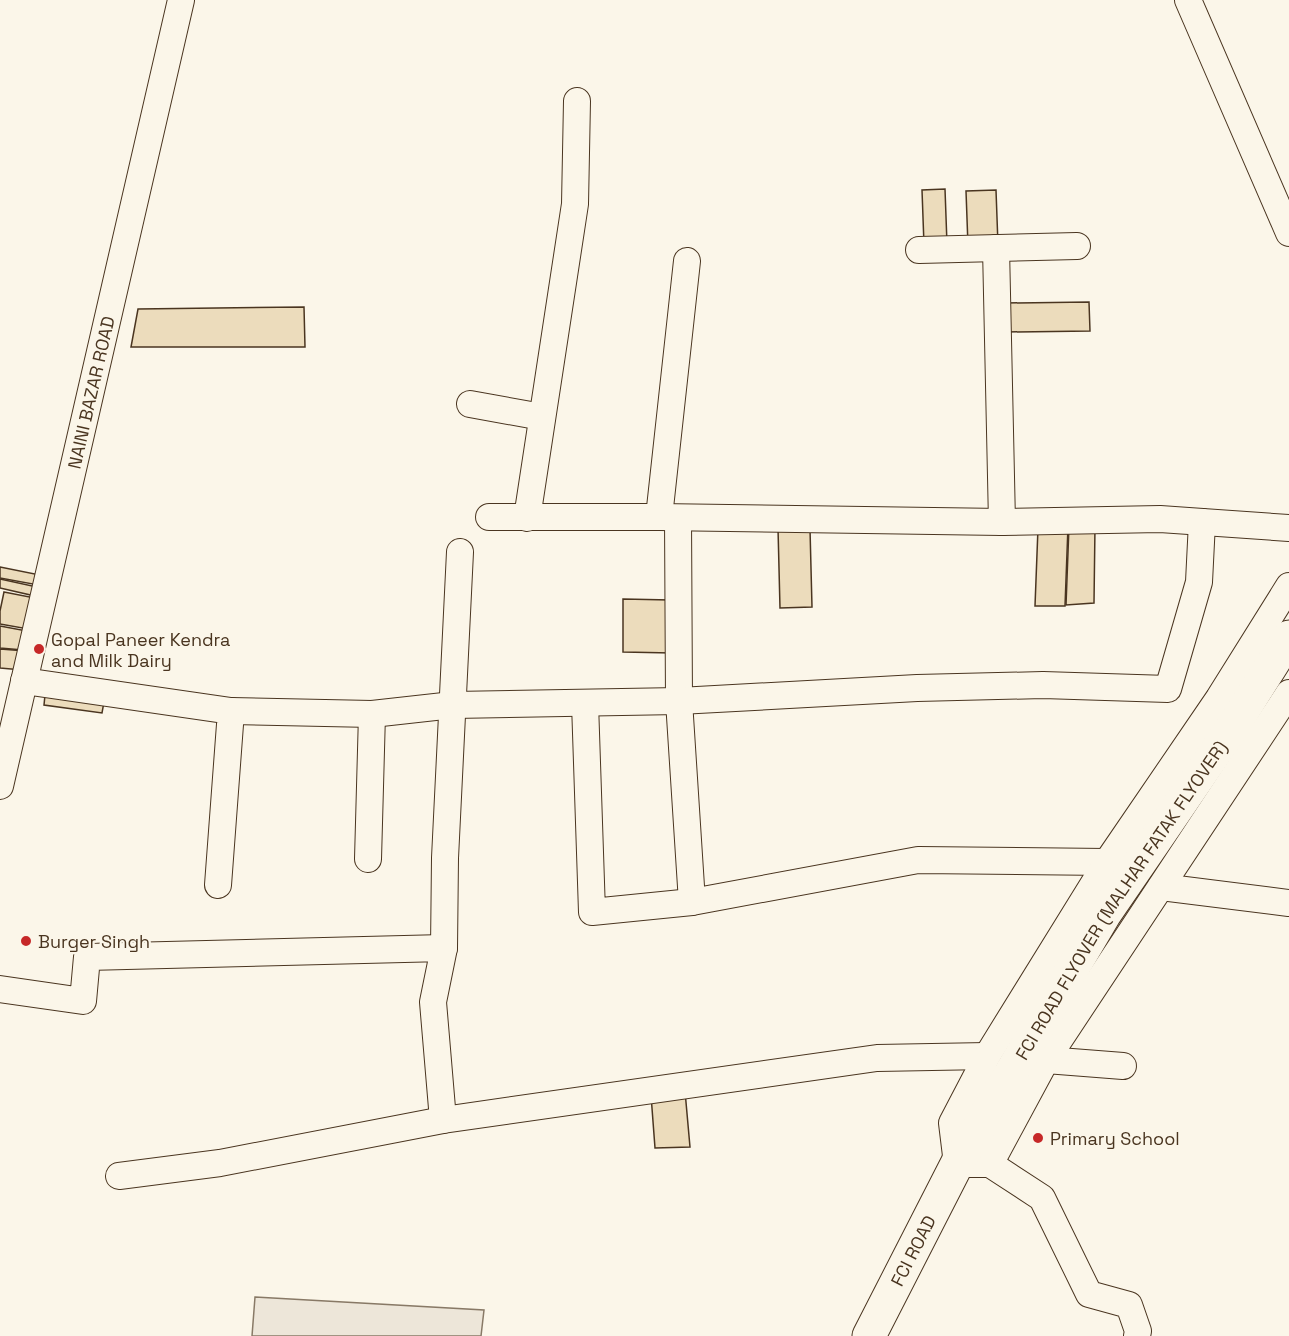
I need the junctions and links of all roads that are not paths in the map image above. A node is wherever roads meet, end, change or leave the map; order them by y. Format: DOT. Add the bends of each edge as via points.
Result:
graph roads {
  1 [pos="181,0"];
  2 [pos="1188,0"];
  3 [pos="577,101"];
  4 [pos="1289,233"];
  5 [pos="1077,246"];
  6 [pos="996,248"];
  7 [pos="919,250"];
  8 [pos="687,261"];
  9 [pos="470,404"];
  10 [pos="542,417"];
  11 [pos="489,517"];
  12 [pos="527,518"];
  13 [pos="669,518"];
  14 [pos="1002,522"];
  15 [pos="1202,522"];
  16 [pos="1289,528"];
  17 [pos="460,552"];
  18 [pos="1289,586"];
  19 [pos="1289,637"];
  20 [pos="24,681"];
  21 [pos="1289,694"];
  22 [pos="679,701"];
  23 [pos="585,703"];
  24 [pos="453,705"];
  25 [pos="231,711"];
  26 [pos="372,714"];
  27 [pos="0,786"];
  28 [pos="368,859"];
  29 [pos="1107,862"];
  30 [pos="218,885"];
  31 [pos="1161,887"];
  32 [pos="692,902"];
  33 [pos="1289,903"];
  34 [pos="444,948"];
  35 [pos="0,990"];
  36 [pos="987,1056"];
  37 [pos="1046,1060"];
  38 [pos="1123,1066"];
  39 [pos="443,1120"];
  40 [pos="957,1164"];
  41 [pos="990,1164"];
  42 [pos="119,1176"];
  43 [pos="869,1336"];
  44 [pos="1137,1336"];
  1 -- 20 [label="street, NAINI BAZAR ROAD"];
  2 -- 4 [label="street"];
  3 -- 10 [label="street" via="575,204"];
  5 -- 6 [label="street"];
  6 -- 7 [label="street"];
  6 -- 14 [label="street"];
  8 -- 13 [label="street"];
  9 -- 10 [label="street"];
  10 -- 12 [label="street"];
  11 -- 12 [label="street"];
  12 -- 13 [label="street"];
  13 -- 14 [label="street"];
  13 -- 22 [label="street"];
  14 -- 15 [label="street"];
  15 -- 16 [label="street"];
  15 -- 22 [label="street" via="1199,582 1168,689 1043,685"];
  17 -- 24 [label="street"];
  18 -- 29 [label="street" via="1219,698"];
  19 -- 40 [label="main road, FCI ROAD FLYOVER (MALHAR FATAK FLYOVER)" via="1104,915"];
  20 -- 25 [label="street"];
  20 -- 27 [label="street, NAINI BAZAR ROAD"];
  21 -- 31 [label="street"];
  22 -- 23 [label="street"];
  22 -- 32 [label="street"];
  23 -- 24 [label="street"];
  23 -- 32 [label="street" via="592,912"];
  24 -- 26 [label="street"];
  24 -- 34 [label="street"];
  25 -- 26 [label="street"];
  25 -- 30 [label="street"];
  26 -- 28 [label="street"];
  29 -- 32 [label="street" via="918,860"];
  29 -- 36 [label="street"];
  31 -- 33 [label="street"];
  31 -- 37 [label="street"];
  34 -- 35 [label="street" via="87,957 82,1001"];
  34 -- 39 [label="street" via="433,1002"];
  36 -- 39 [label="street" via="877,1058"];
  36 -- 40 [label="street" via="952,1123"];
  37 -- 38 [label="street"];
  37 -- 41 [label="street"];
  39 -- 42 [label="street" via="220,1163"];
  40 -- 41 [label="street"];
  40 -- 43 [label="main road, FCI ROAD"];
  41 -- 44 [label="street" via="1042,1198 1089,1294 1130,1305"];
}
